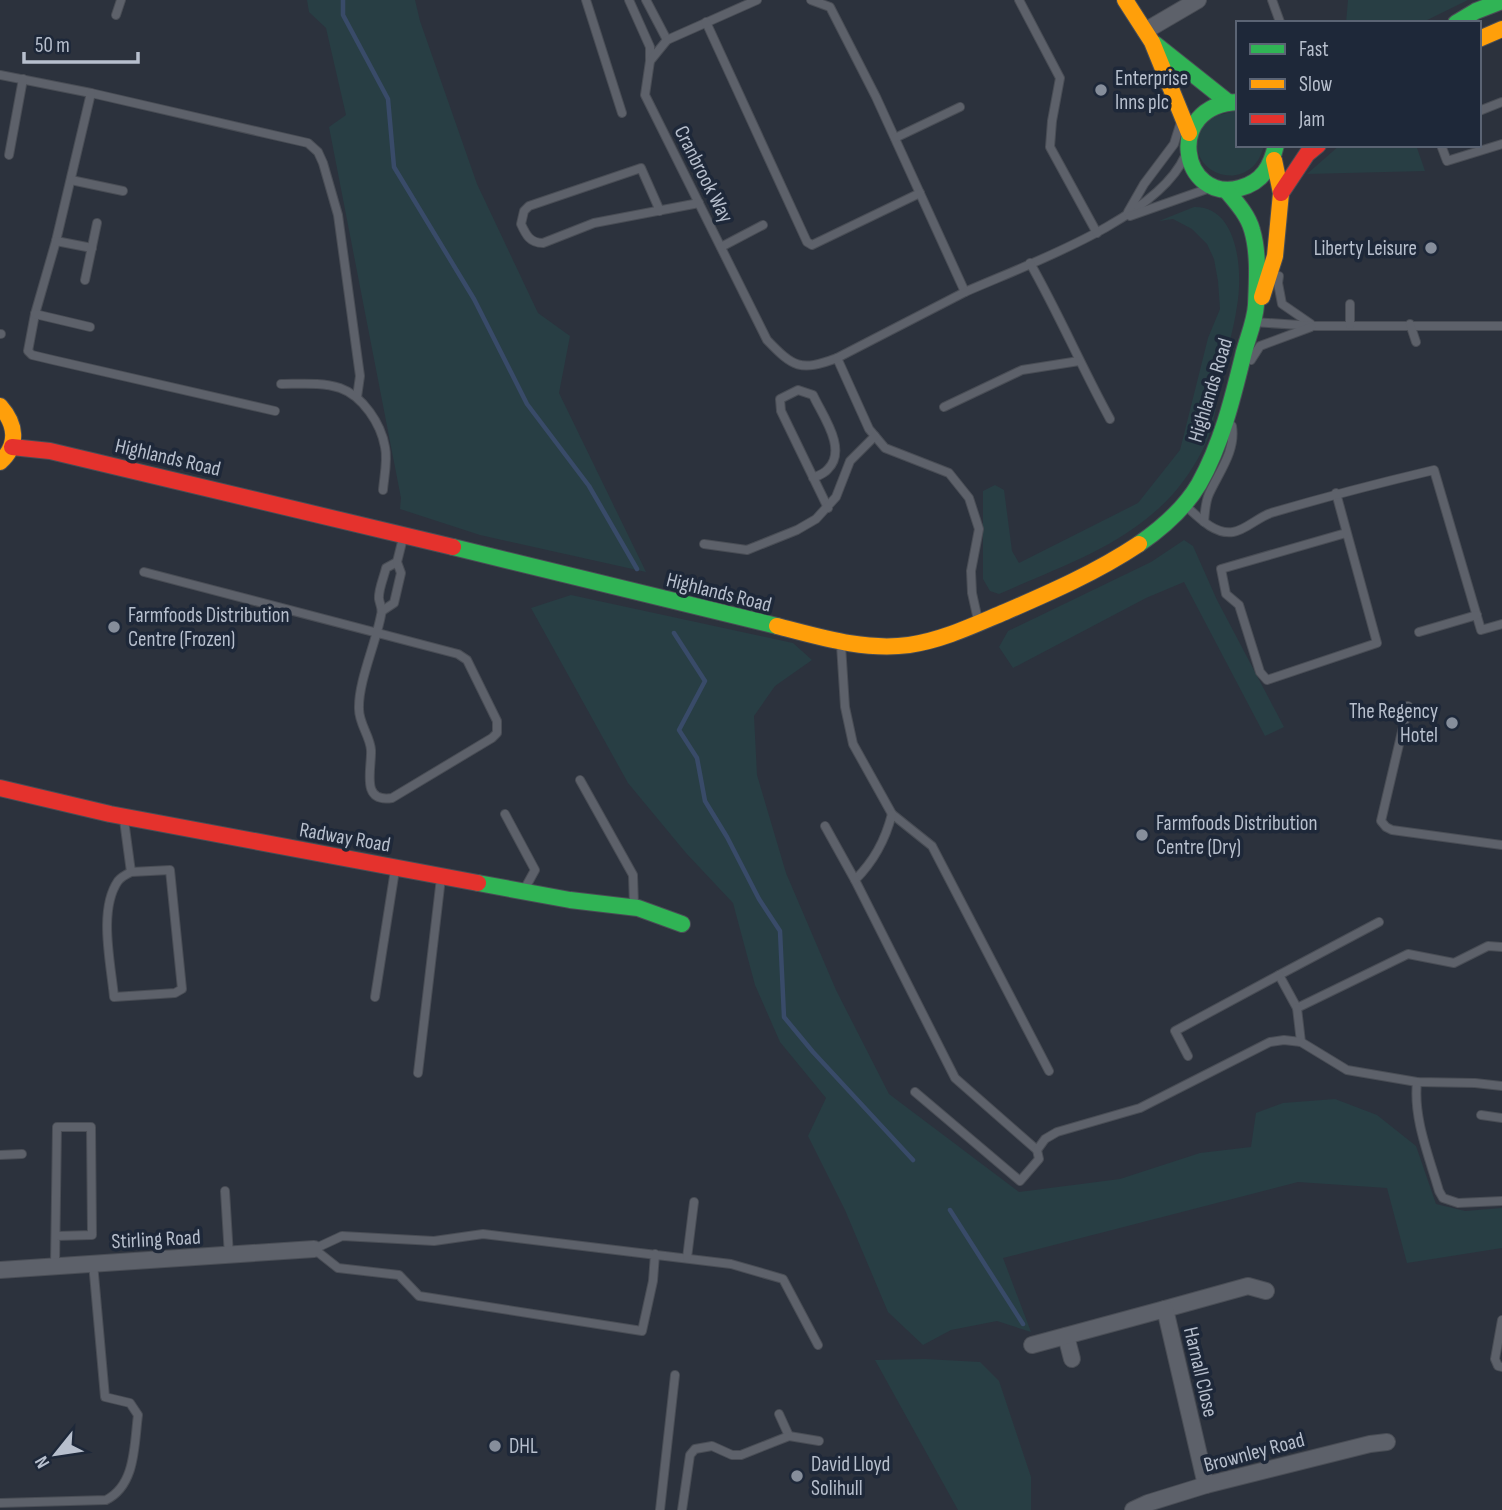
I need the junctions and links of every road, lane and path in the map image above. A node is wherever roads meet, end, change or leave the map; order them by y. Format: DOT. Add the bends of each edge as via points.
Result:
graph roads {
  1 [pos="121,0"];
  2 [pos="586,0"];
  3 [pos="629,0"];
  4 [pos="646,0"];
  5 [pos="757,0"];
  6 [pos="811,0"];
  7 [pos="1019,0"];
  8 [pos="1125,0"];
  9 [pos="1198,0"];
  10 [pos="1272,0"];
  11 [pos="1502,1"];
  12 [pos="116,15"];
  13 [pos="1280,21"];
  14 [pos="1459,21"];
  15 [pos="706,22"];
  16 [pos="1502,29"];
  17 [pos="1149,37"];
  18 [pos="1481,38"];
  19 [pos="667,40"];
  20 [pos="650,61"];
  21 [pos="0,75"];
  22 [pos="23,79"];
  23 [pos="91,93"];
  24 [pos="1233,102"];
  25 [pos="1502,103"];
  26 [pos="960,107"];
  27 [pos="1481,110"];
  28 [pos="622,113"];
  29 [pos="1183,116"];
  30 [pos="1189,133"];
  31 [pos="895,138"];
  32 [pos="1502,144"];
  33 [pos="1316,147"];
  34 [pos="1442,147"];
  35 [pos="1275,149"];
  36 [pos="1187,150"];
  37 [pos="9,155"];
  38 [pos="71,180"];
  39 [pos="1219,188"];
  40 [pos="123,191"];
  41 [pos="1280,193"];
  42 [pos="920,194"];
  43 [pos="699,203"];
  44 [pos="660,211"];
  45 [pos="1125,218"];
  46 [pos="97,223"];
  47 [pos="763,225"];
  48 [pos="1097,233"];
  49 [pos="1277,233"];
  50 [pos="56,241"];
  51 [pos="721,247"];
  52 [pos="92,248"];
  53 [pos="1030,264"];
  54 [pos="85,280"];
  55 [pos="965,292"];
  56 [pos="1350,304"];
  57 [pos="35,314"];
  58 [pos="1254,315"];
  59 [pos="1410,324"];
  60 [pos="1350,325"];
  61 [pos="1314,326"];
  62 [pos="1502,326"];
  63 [pos="90,327"];
  64 [pos="1416,342"];
  65 [pos="837,358"];
  66 [pos="1079,361"];
  67 [pos="1235,382"];
  68 [pos="281,384"];
  69 [pos="356,397"];
  70 [pos="0,406"];
  71 [pos="944,407"];
  72 [pos="275,411"];
  73 [pos="1229,411"];
  74 [pos="1110,419"];
  75 [pos="875,436"];
  76 [pos="12,447"];
  77 [pos="0,462"];
  78 [pos="813,478"];
  79 [pos="383,490"];
  80 [pos="1336,494"];
  81 [pos="1184,505"];
  82 [pos="828,508"];
  83 [pos="1204,522"];
  84 [pos="1346,533"];
  85 [pos="404,536"];
  86 [pos="704,544"];
  87 [pos="397,562"];
  88 [pos="144,572"];
  89 [pos="383,611"];
  90 [pos="1477,615"];
  91 [pos="979,623"];
  92 [pos="1502,624"];
  93 [pos="1419,632"];
  94 [pos="376,633"];
  95 [pos="841,642"];
  96 [pos="1408,706"];
  97 [pos="580,780"];
  98 [pos="0,788"];
  99 [pos="505,814"];
  100 [pos="892,814"];
  101 [pos="124,817"];
  102 [pos="825,825"];
  103 [pos="1502,845"];
  104 [pos="396,867"];
  105 [pos="131,872"];
  106 [pos="441,875"];
  107 [pos="855,880"];
  108 [pos="524,890"];
  109 [pos="634,908"];
  110 [pos="1379,922"];
  111 [pos="681,924"];
  112 [pos="1502,947"];
  113 [pos="1279,975"];
  114 [pos="375,997"];
  115 [pos="1297,1008"];
  116 [pos="1301,1042"];
  117 [pos="1188,1056"];
  118 [pos="1049,1071"];
  119 [pos="418,1073"];
  120 [pos="1418,1082"];
  121 [pos="1501,1085"];
  122 [pos="915,1092"];
  123 [pos="1481,1115"];
  124 [pos="1502,1118"];
  125 [pos="1037,1150"];
  126 [pos="22,1154"];
  127 [pos="0,1155"];
  128 [pos="225,1191"];
  129 [pos="694,1202"];
  130 [pos="1502,1202"];
  131 [pos="56,1236"];
  132 [pos="314,1249"];
  133 [pos="655,1254"];
  134 [pos="229,1256"];
  135 [pos="687,1258"];
  136 [pos="93,1263"];
  137 [pos="55,1266"];
  138 [pos="0,1270"];
  139 [pos="1266,1291"];
  140 [pos="1165,1309"];
  141 [pos="1502,1320"];
  142 [pos="1066,1336"];
  143 [pos="818,1345"];
  144 [pos="1032,1345"];
  145 [pos="1072,1359"];
  146 [pos="1502,1367"];
  147 [pos="675,1375"];
  148 [pos="779,1414"];
  149 [pos="789,1436"];
  150 [pos="819,1441"];
  151 [pos="1387,1442"];
  152 [pos="1206,1485"];
  153 [pos="0,1503"];
  154 [pos="660,1510"];
  155 [pos="682,1510"];
  156 [pos="1133,1510"];
  1 -- 12 [label="lane"];
  2 -- 28 [label="lane"];
  3 -- 20 [label="lane" via="650,47"];
  4 -- 19 [label="lane"];
  5 -- 15 [label="lane"];
  6 -- 31 [label="lane" via="830,7"];
  7 -- 48 [label="lane" via="1060,78 1050,147"];
  8 -- 17 [label="street"];
  9 -- 17 [label="street"];
  10 -- 13 [label="lane"];
  11 -- 14 [label="street"];
  15 -- 19 [label="lane"];
  15 -- 42 [label="lane" via="807,242 812,245"];
  16 -- 18 [label="street"];
  17 -- 24 [label="street"];
  17 -- 29 [label="street"];
  19 -- 20 [label="lane"];
  20 -- 43 [label="lane, Cranbrook Way" via="645,95"];
  21 -- 22 [label="lane"];
  22 -- 23 [label="lane"];
  22 -- 37 [label="lane"];
  23 -- 38 [label="lane"];
  23 -- 69 [label="lane" via="308,143 318,152 338,215 360,376"];
  24 -- 30 [label="street" via="1204,111"];
  25 -- 27 [label="lane"];
  26 -- 31 [label="lane"];
  29 -- 30 [label="street"];
  29 -- 45 [label="lane" via="1174,144"];
  30 -- 36 [label="street"];
  31 -- 42 [label="lane"];
  32 -- 34 [label="lane" via="1447,161"];
  33 -- 41 [label="street"];
  35 -- 39 [label="street" via="1260,180 1250,187"];
  35 -- 41 [label="street, Highlands Road"];
  36 -- 39 [label="street, Highlands Road" via="1196,172"];
  36 -- 45 [label="lane" via="1166,183"];
  38 -- 40 [label="lane"];
  38 -- 50 [label="lane"];
  39 -- 45 [label="lane"];
  39 -- 58 [label="street, Highlands Road" via="1241,209 1252,230"];
  41 -- 49 [label="street, Highlands Road"];
  42 -- 55 [label="lane"];
  43 -- 44 [label="lane"];
  43 -- 51 [label="lane, Cranbrook Way"];
  44 -- 44 [label="lane" via="594,223 543,243 530,239 522,224 529,206 641,168"];
  45 -- 48 [label="lane, Cranbrook Way"];
  46 -- 52 [label="lane"];
  47 -- 51 [label="lane"];
  48 -- 53 [label="lane, Cranbrook Way"];
  49 -- 58 [label="street, Highlands Road" via="1266,289"];
  49 -- 61 [label="lane" via="1283,243 1278,283 1282,304"];
  50 -- 52 [label="lane"];
  50 -- 57 [label="lane"];
  51 -- 65 [label="lane, Cranbrook Way" via="767,340 787,360 813,367"];
  52 -- 54 [label="lane"];
  53 -- 55 [label="lane, Cranbrook Way"];
  53 -- 66 [label="lane"];
  55 -- 65 [label="lane, Cranbrook Way"];
  56 -- 60 [label="lane"];
  57 -- 63 [label="lane"];
  57 -- 72 [label="lane" via="28,345 32,355"];
  58 -- 61 [label="lane"];
  58 -- 67 [label="street, Highlands Road"];
  59 -- 60 [label="lane"];
  59 -- 62 [label="lane"];
  59 -- 64 [label="lane"];
  60 -- 61 [label="lane"];
  61 -- 67 [label="lane" via="1260,346"];
  65 -- 75 [label="lane"];
  66 -- 71 [label="lane" via="1022,370"];
  66 -- 74 [label="lane"];
  67 -- 73 [label="street, Highlands Road"];
  68 -- 69 [label="lane" via="320,384"];
  69 -- 79 [label="lane" via="377,425 385,447"];
  70 -- 76 [label="street" via="10,416 15,432"];
  73 -- 81 [label="street, Highlands Road" via="1213,456"];
  73 -- 83 [label="lane" via="1233,435 1226,462 1208,497"];
  75 -- 82 [label="lane" via="850,461"];
  75 -- 91 [label="lane" via="885,448 949,473 969,498 979,529 971,571"];
  76 -- 77 [label="street"];
  76 -- 85 [label="street, Highlands Road" via="50,451"];
  78 -- 78 [label="lane" via="781,411 780,398 798,390 813,395 836,445 828,470"];
  78 -- 82 [label="lane"];
  80 -- 83 [label="lane" via="1263,516 1235,532"];
  80 -- 84 [label="lane"];
  80 -- 90 [label="lane" via="1434,470"];
  81 -- 83 [label="lane"];
  81 -- 91 [label="street, Highlands Road" via="1157,532 1121,556"];
  82 -- 86 [label="lane" via="797,530 747,550"];
  84 -- 84 [label="lane" via="1377,643 1267,680 1260,673 1239,605 1226,594 1221,569"];
  85 -- 87 [label="lane"];
  85 -- 95 [label="street, Highlands Road"];
  87 -- 89 [label="lane" via="401,573 394,603"];
  87 -- 89 [label="lane" via="386,568 378,597"];
  88 -- 94 [label="lane"];
  89 -- 94 [label="lane"];
  90 -- 92 [label="lane" via="1481,630"];
  90 -- 93 [label="lane"];
  91 -- 95 [label="street, Highlands Road" via="908,645"];
  94 -- 94 [label="lane" via="359,717 371,748 369,781 374,794 383,799 392,798 492,738 497,721 467,660"];
  95 -- 100 [label="lane" via="845,707 853,744"];
  96 -- 103 [label="lane" via="1381,821 1392,830"];
  97 -- 109 [label="lane" via="633,875"];
  98 -- 101 [label="street, Radway Road"];
  99 -- 108 [label="lane" via="535,870"];
  100 -- 107 [label="lane" via="887,836"];
  100 -- 118 [label="lane" via="932,846"];
  101 -- 104 [label="street, Radway Road"];
  101 -- 105 [label="lane"];
  102 -- 107 [label="lane"];
  104 -- 106 [label="street, Radway Road"];
  104 -- 114 [label="lane"];
  105 -- 105 [label="lane" via="170,870 182,989 175,993 114,997 107,915 119,879"];
  106 -- 108 [label="street, Radway Road"];
  106 -- 119 [label="lane"];
  107 -- 125 [label="lane" via="955,1079"];
  108 -- 109 [label="street, Radway Road"];
  109 -- 111 [label="street, Radway Road"];
  110 -- 113 [label="lane"];
  112 -- 115 [label="lane" via="1488,946 1454,964 1408,954"];
  113 -- 115 [label="lane"];
  113 -- 117 [label="lane" via="1175,1031"];
  115 -- 116 [label="lane"];
  116 -- 120 [label="lane" via="1347,1070"];
  116 -- 125 [label="lane" via="1270,1042 1140,1108 1057,1132"];
  120 -- 121 [label="lane"];
  120 -- 130 [label="lane" via="1415,1100 1438,1191 1458,1203"];
  122 -- 125 [label="lane" via="1020,1181 1039,1159"];
  123 -- 124 [label="lane"];
  126 -- 127 [label="lane"];
  128 -- 134 [label="lane"];
  129 -- 135 [label="lane"];
  131 -- 131 [label="lane" via="57,1127 91,1127 92,1235"];
  131 -- 137 [label="lane"];
  132 -- 133 [label="lane" via="342,1236 434,1241 483,1234"];
  132 -- 133 [label="lane" via="338,1268 399,1275 419,1296 642,1331"];
  132 -- 134 [label="street, Stirling Road"];
  133 -- 135 [label="lane"];
  134 -- 136 [label="street, Stirling Road"];
  135 -- 143 [label="lane" via="731,1264 783,1279"];
  136 -- 137 [label="street, Stirling Road"];
  136 -- 153 [label="lane" via="105,1397 130,1403 138,1415 128,1479 118,1494 106,1500"];
  137 -- 138 [label="street, Stirling Road"];
  139 -- 140 [label="street, Harnall Close" via="1248,1286"];
  140 -- 142 [label="street, Harnall Close"];
  140 -- 152 [label="street, Harnall Close"];
  141 -- 146 [label="lane" via="1495,1359"];
  142 -- 144 [label="street, Harnall Close"];
  142 -- 145 [label="street"];
  147 -- 154 [label="lane"];
  148 -- 149 [label="lane"];
  149 -- 150 [label="lane"];
  149 -- 155 [label="lane" via="741,1455 712,1446 695,1449 690,1455"];
  151 -- 152 [label="street, Brownley Road"];
  152 -- 156 [label="street, Brownley Road"];
}
